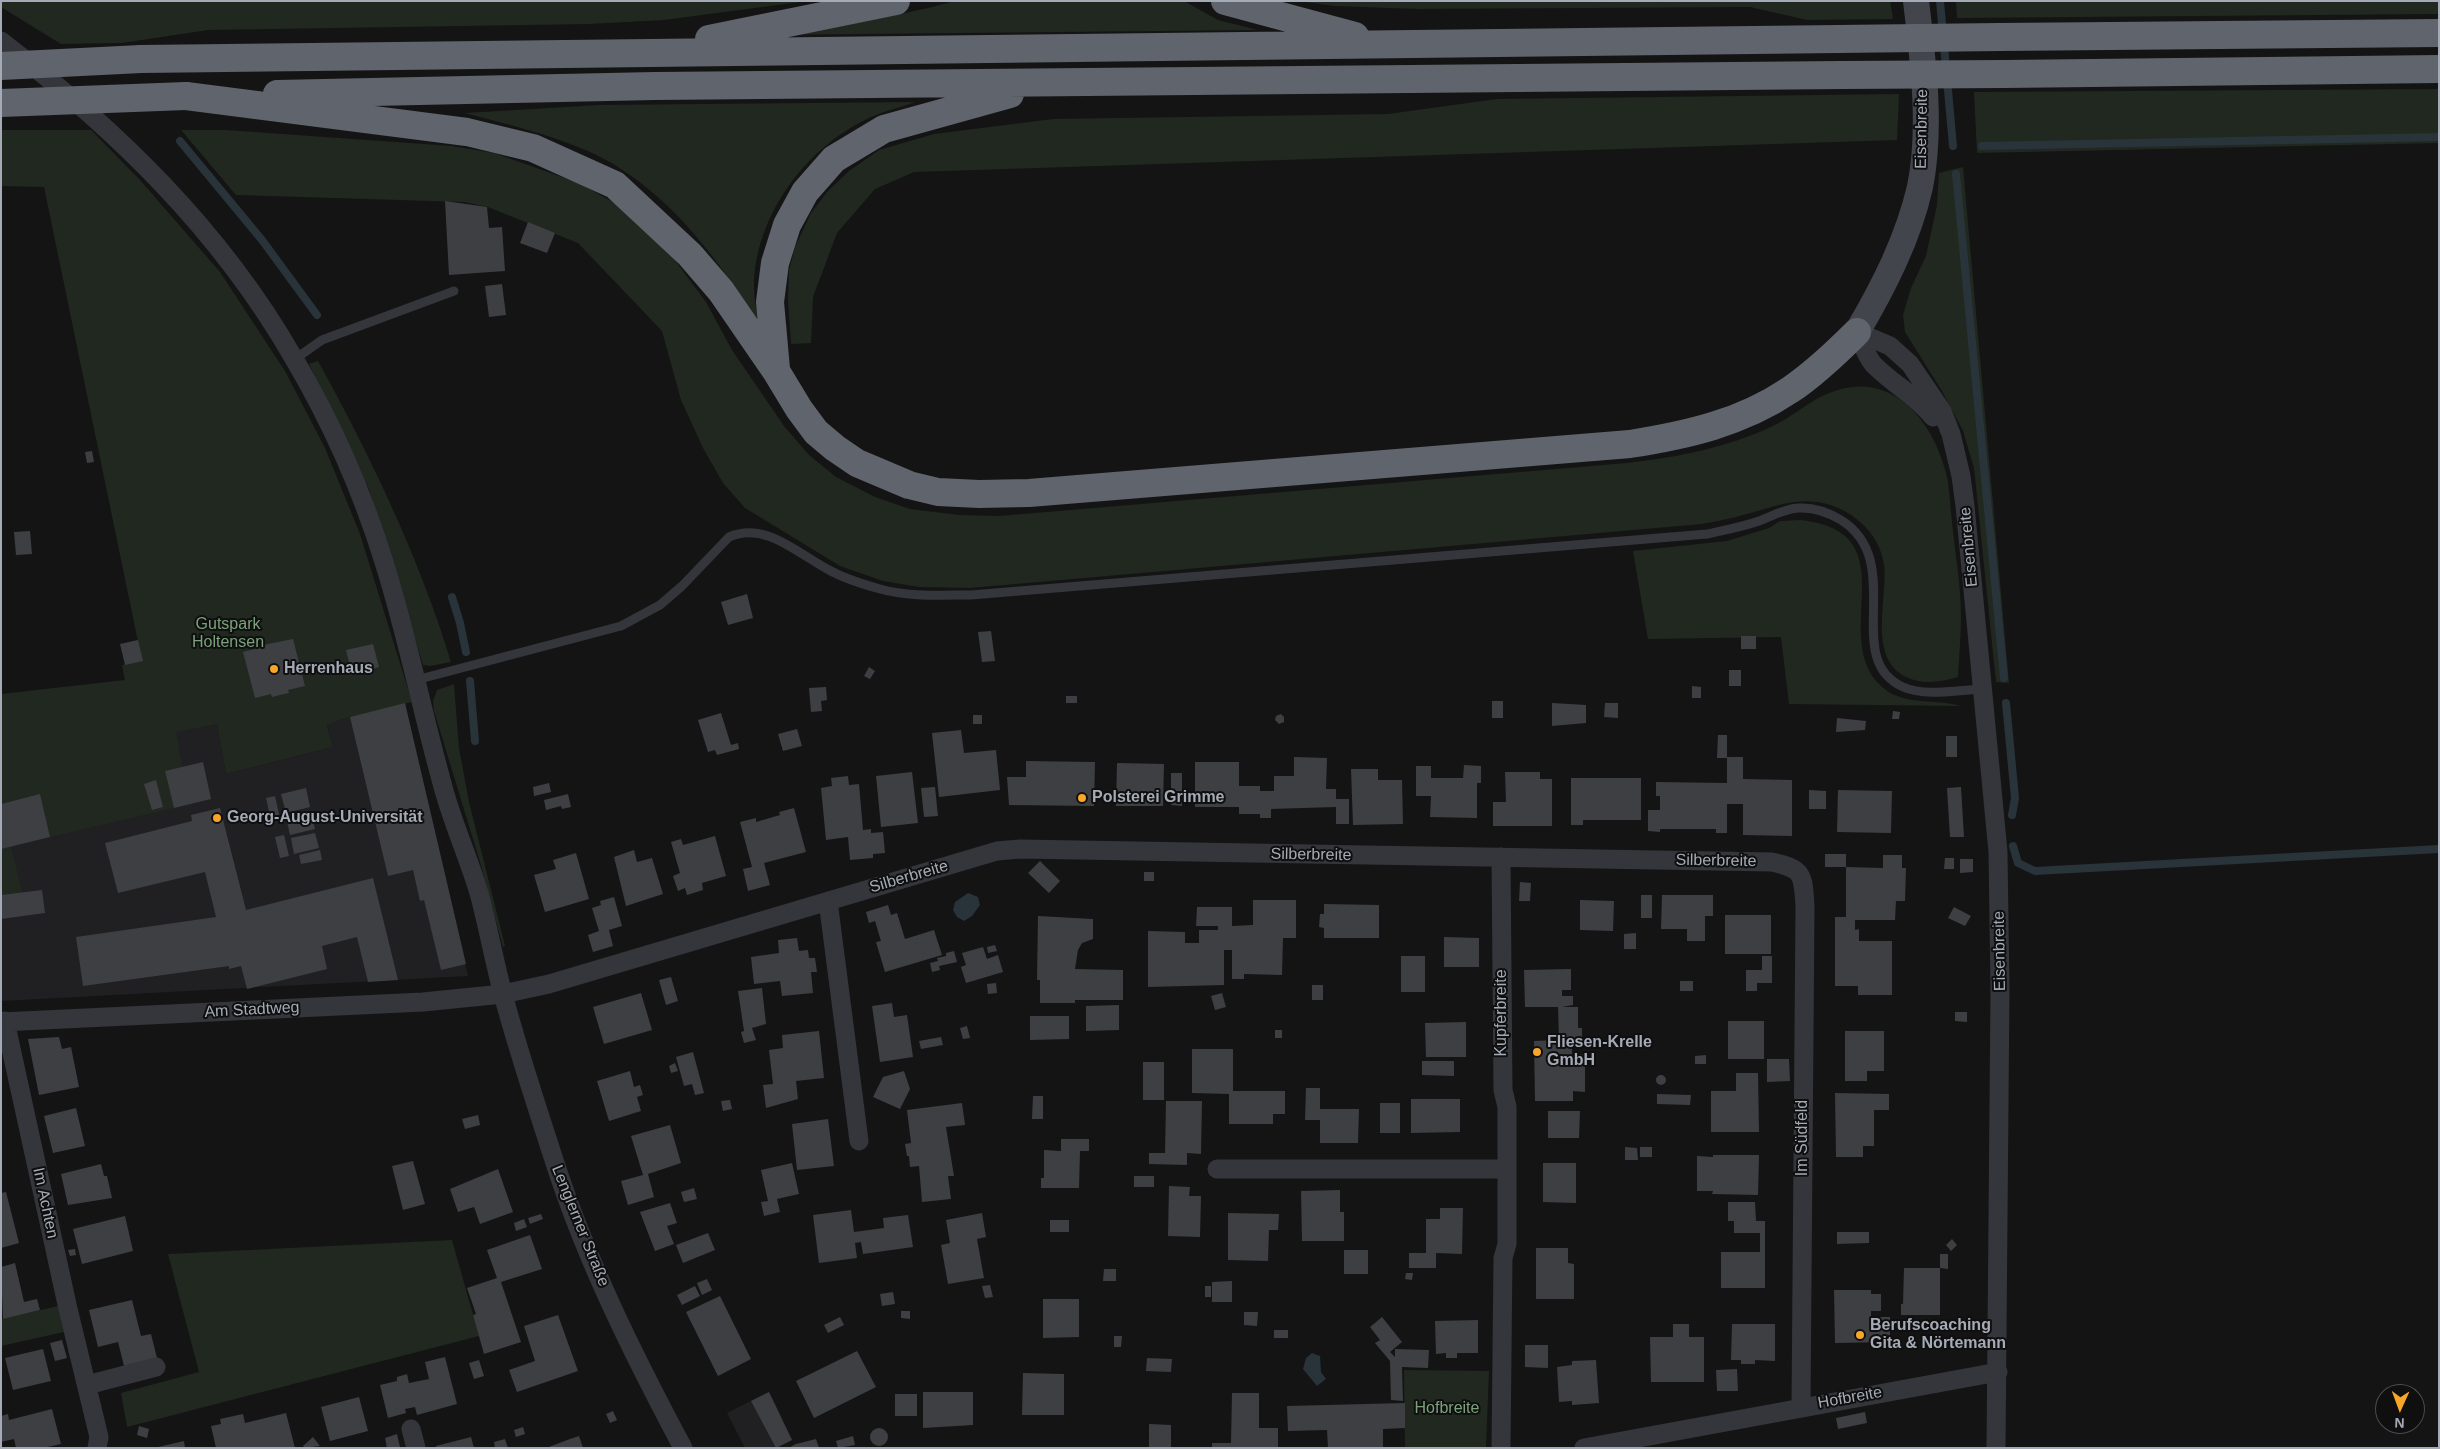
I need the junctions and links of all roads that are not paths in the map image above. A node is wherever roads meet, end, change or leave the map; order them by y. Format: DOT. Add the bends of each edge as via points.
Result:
graph roads {
  1 [pos="896,1"];
  2 [pos="1225,1"];
  3 [pos="1916,1"];
  4 [pos="2439,33"];
  5 [pos="1,41"];
  6 [pos="1393,45"];
  7 [pos="646,52"];
  8 [pos="1,66"];
  9 [pos="2439,69"];
  10 [pos="1050,84"];
  11 [pos="186,96"];
  12 [pos="1,103"];
  13 [pos="454,291"];
  14 [pos="1857,332"];
  15 [pos="295,359"];
  16 [pos="776,371"];
  17 [pos="416,680"];
  18 [pos="1982,688"];
  19 [pos="1501,858"];
  20 [pos="1798,872"];
  21 [pos="828,901"];
  22 [pos="503,994"];
  23 [pos="3,1022"];
  24 [pos="858,1141"];
  25 [pos="1217,1169"];
  26 [pos="1506,1169"];
  27 [pos="156,1367"];
  28 [pos="1998,1372"];
  29 [pos="87,1385"];
  30 [pos="1801,1406"];
  31 [pos="410,1429"];
  32 [pos="97,1448"];
  33 [pos="416,1448"];
  34 [pos="683,1448"];
  35 [pos="1501,1448"];
  36 [pos="1584,1448"];
  37 [pos="1996,1448"];
  1 -- 7 [label="highway"];
  2 -- 6 [label="highway"];
  3 -- 14 [label="main road, Eisenbreite" via="1925,146 1920,187 1900,249 1883,288"];
  4 -- 6 [label="highway, bridge"];
  5 -- 15 [label="street, Lenglerner Straße" via="63,88 160,179 242,278"];
  6 -- 7 [label="highway"];
  7 -- 8 [label="highway, bridge" via="141,59"];
  9 -- 10 [label="highway, bridge"];
  10 -- 11 [label="highway" via="654,86"];
  10 -- 16 [label="highway" via="884,129 834,159 805,192 787,225 775,263 770,302"];
  11 -- 12 [label="highway, bridge"];
  11 -- 16 [label="highway" via="467,132 533,148 615,185 690,255 721,291"];
  13 -- 15 [label="lane" via="322,340"];
  14 -- 16 [label="highway" via="1827,362 1762,407 1728,422 1684,435 1630,444 1029,493 938,492 883,476 850,458 816,432"];
  14 -- 18 [label="street, Eisenbreite" via="1872,363 1917,397 1955,456 1965,506"];
  15 -- 17 [label="street, Lenglerner Straße" via="336,439 363,504 384,562"];
  17 -- 18 [label="lane" via="621,626 660,605 729,537 738,533 775,538 830,571 880,589 902,594 971,595 1707,534 1799,508 1830,514 1857,534 1865,546 1875,578 1875,652 1890,679 1918,690"];
  17 -- 22 [label="street, Lenglerner Straße" via="446,796 479,894"];
  18 -- 28 [label="street, Eisenbreite" via="1998,876"];
  19 -- 20 [label="street, Silberbreite" via="1772,862 1791,866"];
  19 -- 21 [label="street, Silberbreite" via="1020,849 998,851"];
  19 -- 26 [label="street, Kupferbreite" via="1502,1090 1507,1107"];
  20 -- 30 [label="street, Im Südfeld" via="1803,882 1805,906"];
  21 -- 22 [label="street, Silberbreite" via="549,984"];
  21 -- 24 [label="street"];
  22 -- 23 [label="street, Am Stadtweg" via="423,1002"];
  22 -- 34 [label="street, Lenglerner Straße" via="556,1166 591,1259 643,1372"];
  23 -- 29 [label="street, Im Achten"];
  25 -- 26 [label="street"];
  26 -- 35 [label="street, Kupferbreite"];
  27 -- 29 [label="street"];
  28 -- 30 [label="street, Hofbreite"];
  28 -- 37 [label="street, Eisenbreite"];
  29 -- 32 [label="street, Im Achten" via="99,1437"];
  30 -- 36 [label="street, Hofbreite"];
  31 -- 33 [label="street"];
}
